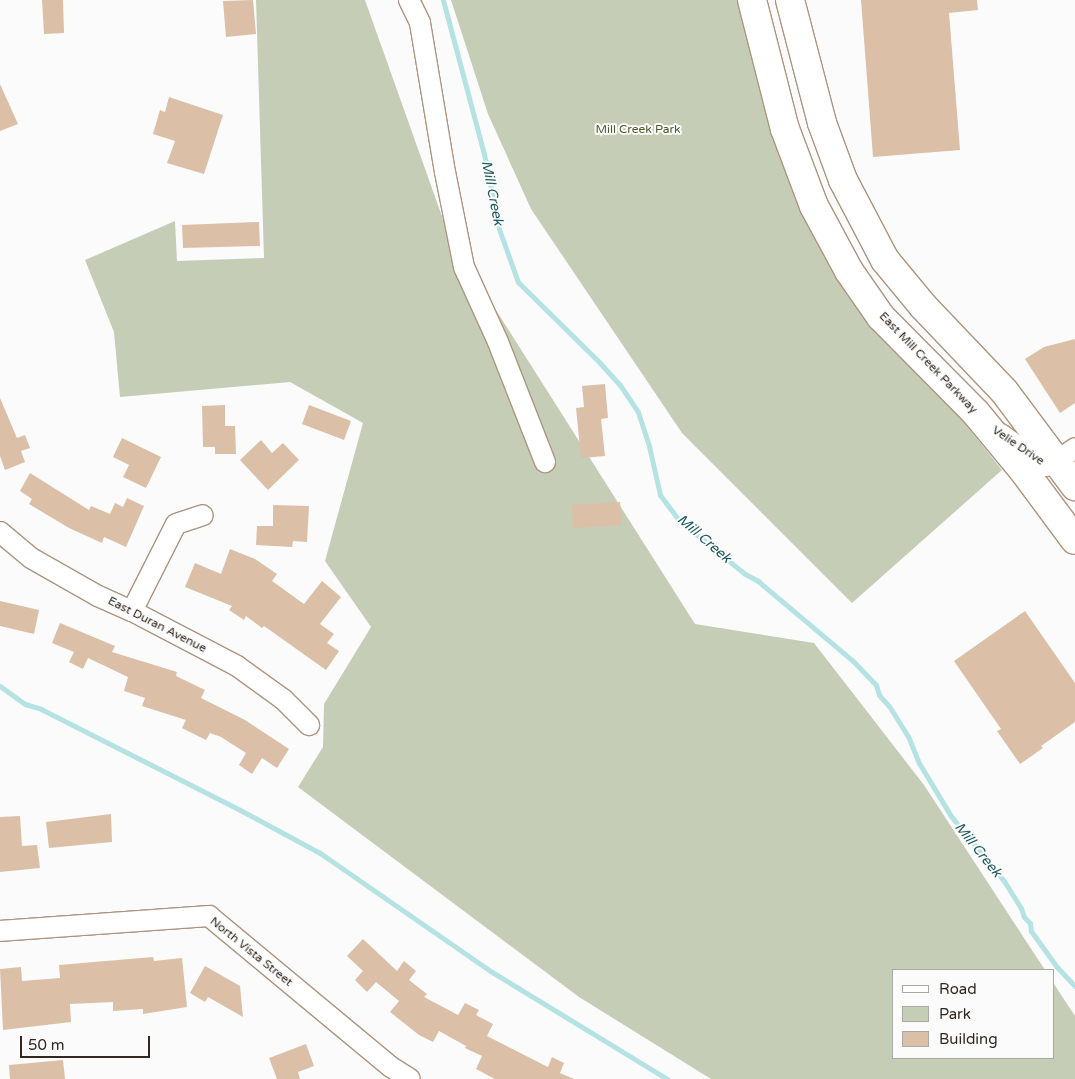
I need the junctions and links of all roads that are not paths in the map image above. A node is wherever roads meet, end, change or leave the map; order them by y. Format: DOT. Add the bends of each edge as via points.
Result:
graph roads {
  1 [pos="409,0"];
  2 [pos="752,0"];
  3 [pos="790,0"];
  4 [pos="985,424"];
  5 [pos="1066,455"];
  6 [pos="544,462"];
  7 [pos="1075,486"];
  8 [pos="203,515"];
  9 [pos="0,532"];
  10 [pos="1075,540"];
  11 [pos="132,611"];
  12 [pos="309,724"];
  13 [pos="0,931"];
  14 [pos="387,1073"];
  15 [pos="410,1079"];
  1 -- 6 [label="street" via="420,23 464,267 498,342"];
  2 -- 4 [label="street, East Mill Creek Parkway" via="785,129 814,206 849,271 882,317"];
  3 -- 5 [label="street" via="822,123 843,180 885,260 923,306"];
  4 -- 5 [label="street, Velie Drive" via="1045,466 1051,466"];
  4 -- 10 [label="street, East Mill Creek Parkway"];
  5 -- 7 [label="street"];
  8 -- 11 [label="street" via="176,524"];
  9 -- 11 [label="street, East Duran Avenue" via="31,558 98,596"];
  11 -- 12 [label="street, East Duran Avenue" via="238,666 283,699"];
  13 -- 14 [label="street, North Vista Street" via="209,916"];
  14 -- 15 [label="street, North Vista Street"];
}
